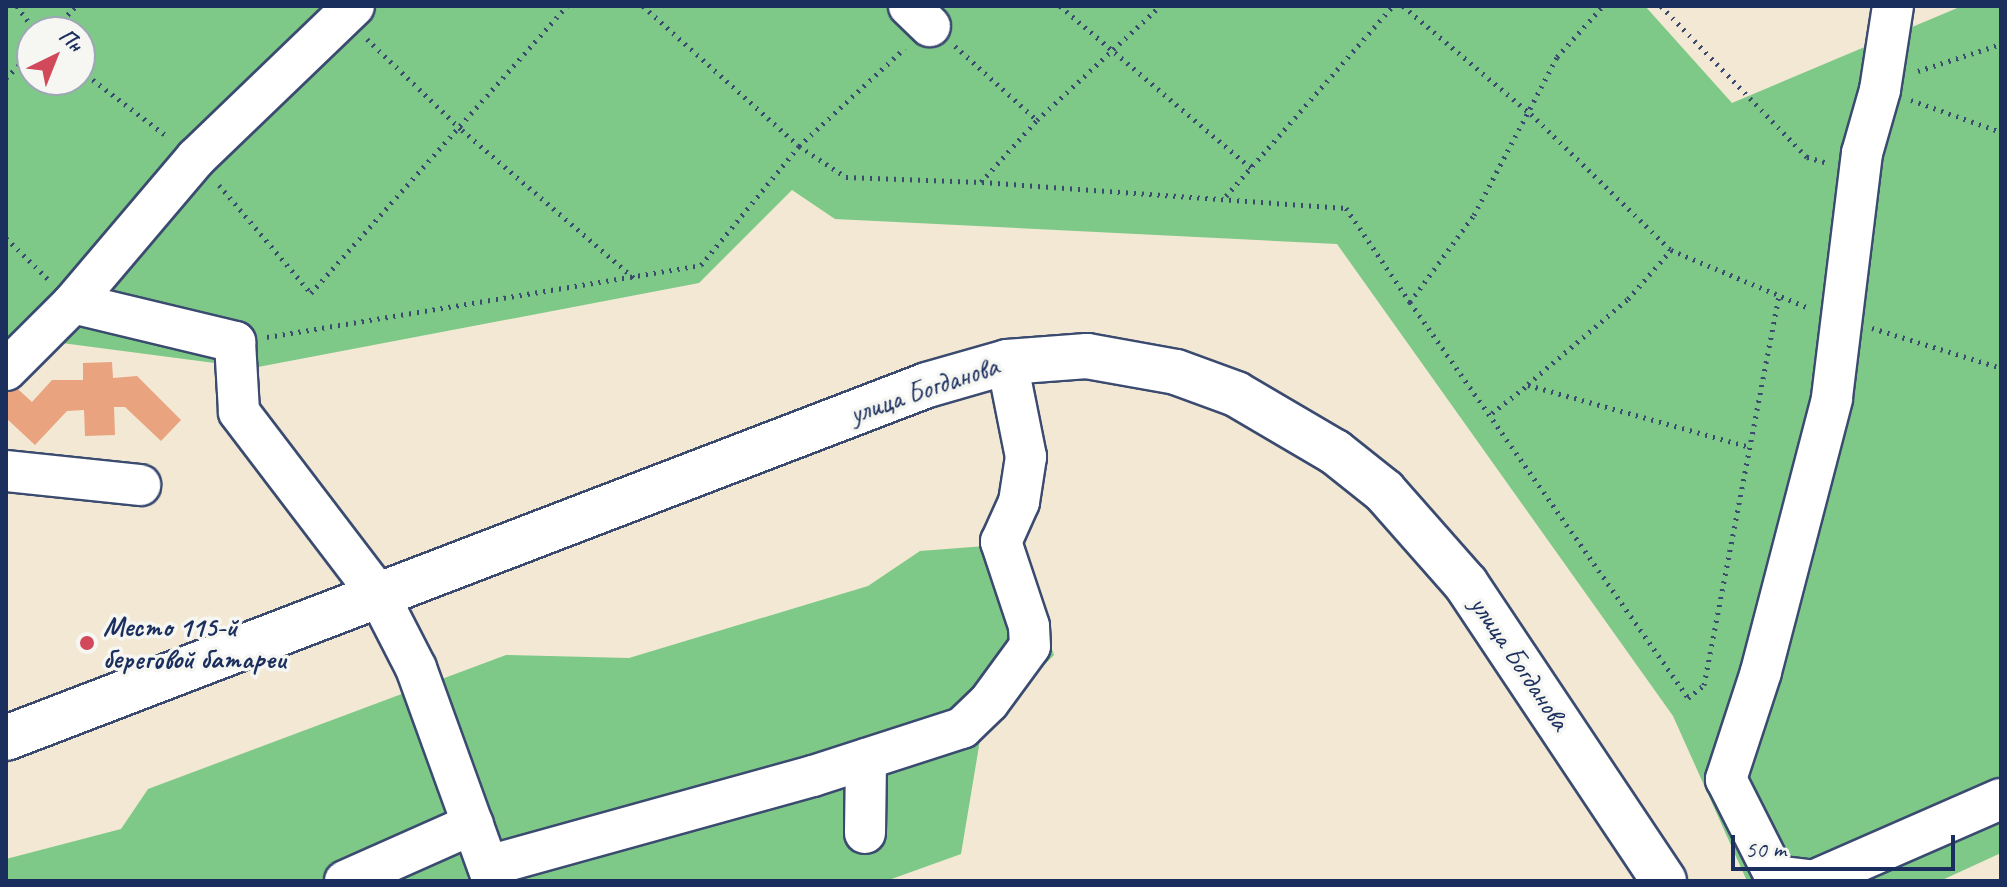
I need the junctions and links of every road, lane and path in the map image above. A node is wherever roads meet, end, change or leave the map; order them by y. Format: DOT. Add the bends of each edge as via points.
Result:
graph roads {
  1 [pos="567,6"];
  2 [pos="643,6"];
  3 [pos="1060,6"];
  4 [pos="1160,6"];
  5 [pos="1393,6"];
  6 [pos="1403,6"];
  7 [pos="1603,6"];
  8 [pos="1661,6"];
  9 [pos="1893,6"];
  10 [pos="349,12"];
  11 [pos="919,16"];
  12 [pos="2001,44"];
  13 [pos="1109,52"];
  14 [pos="96,82"];
  15 [pos="1881,85"];
  16 [pos="1531,114"];
  17 [pos="1037,120"];
  18 [pos="462,130"];
  19 [pos="2001,132"];
  20 [pos="799,146"];
  21 [pos="1862,153"];
  22 [pos="196,158"];
  23 [pos="1251,168"];
  24 [pos="981,182"];
  25 [pos="1226,196"];
  26 [pos="6,238"];
  27 [pos="1671,250"];
  28 [pos="635,279"];
  29 [pos="1779,297"];
  30 [pos="1410,302"];
  31 [pos="73,303"];
  32 [pos="1838,317"];
  33 [pos="235,342"];
  34 [pos="1007,362"];
  35 [pos="2001,368"];
  36 [pos="6,370"];
  37 [pos="1528,385"];
  38 [pos="1492,413"];
  39 [pos="1750,447"];
  40 [pos="6,471"];
  41 [pos="140,485"];
  42 [pos="379,596"];
  43 [pos="6,738"];
  44 [pos="866,759"];
  45 [pos="2001,799"];
  46 [pos="473,824"];
  47 [pos="865,833"];
  48 [pos="491,874"];
  49 [pos="345,881"];
  50 [pos="1664,881"];
  1 -- 18 [label="path"];
  2 -- 20 [label="path"];
  3 -- 13 [label="path"];
  4 -- 13 [label="path"];
  5 -- 23 [label="path"];
  6 -- 16 [label="path"];
  7 -- 16 [label="path" via="1557,57"];
  8 -- 21 [label="path" via="1807,157 1828,163"];
  9 -- 15 [label="lane"];
  10 -- 18 [label="path"];
  10 -- 22 [label="lane"];
  11 -- 17 [label="path"];
  11 -- 20 [label="path"];
  12 -- 15 [label="path"];
  13 -- 17 [label="path"];
  13 -- 23 [label="path"];
  14 -- 22 [label="path"];
  15 -- 19 [label="path"];
  15 -- 21 [label="lane"];
  16 -- 27 [label="path"];
  16 -- 30 [label="path" via="1474,215"];
  17 -- 24 [label="path"];
  18 -- 22 [label="path" via="311,293"];
  18 -- 28 [label="path"];
  20 -- 24 [label="path" via="846,177"];
  20 -- 28 [label="path" via="701,265"];
  21 -- 32 [label="lane"];
  22 -- 31 [label="lane"];
  23 -- 25 [label="path"];
  24 -- 25 [label="path"];
  25 -- 30 [label="path" via="1346,208"];
  26 -- 31 [label="path"];
  27 -- 29 [label="path"];
  27 -- 37 [label="path" via="1628,299"];
  28 -- 33 [label="path"];
  29 -- 32 [label="path"];
  29 -- 39 [label="path"];
  30 -- 38 [label="path"];
  31 -- 33 [label="lane"];
  31 -- 36 [label="lane"];
  32 -- 35 [label="path"];
  32 -- 45 [label="lane" via="1832,399 1761,672 1726,779 1775,876 1813,881"];
  33 -- 42 [label="lane" via="239,412"];
  34 -- 42 [label="main road, улица Богданова" via="927,385"];
  34 -- 44 [label="lane" via="1026,457 1019,502 1001,542 1029,626 1030,646 989,702 962,728"];
  34 -- 50 [label="main road, улица Богданова" via="1087,356 1176,372 1248,400 1335,452 1413,520 1466,584"];
  37 -- 38 [label="path"];
  37 -- 39 [label="path"];
  38 -- 39 [label="path" via="1688,698 1704,685"];
  40 -- 41 [label="lane"];
  42 -- 43 [label="main road, улица Богданова"];
  42 -- 46 [label="lane" via="416,668"];
  44 -- 47 [label="lane"];
  44 -- 48 [label="lane"];
  46 -- 48 [label="lane"];
  46 -- 49 [label="lane"];
}
